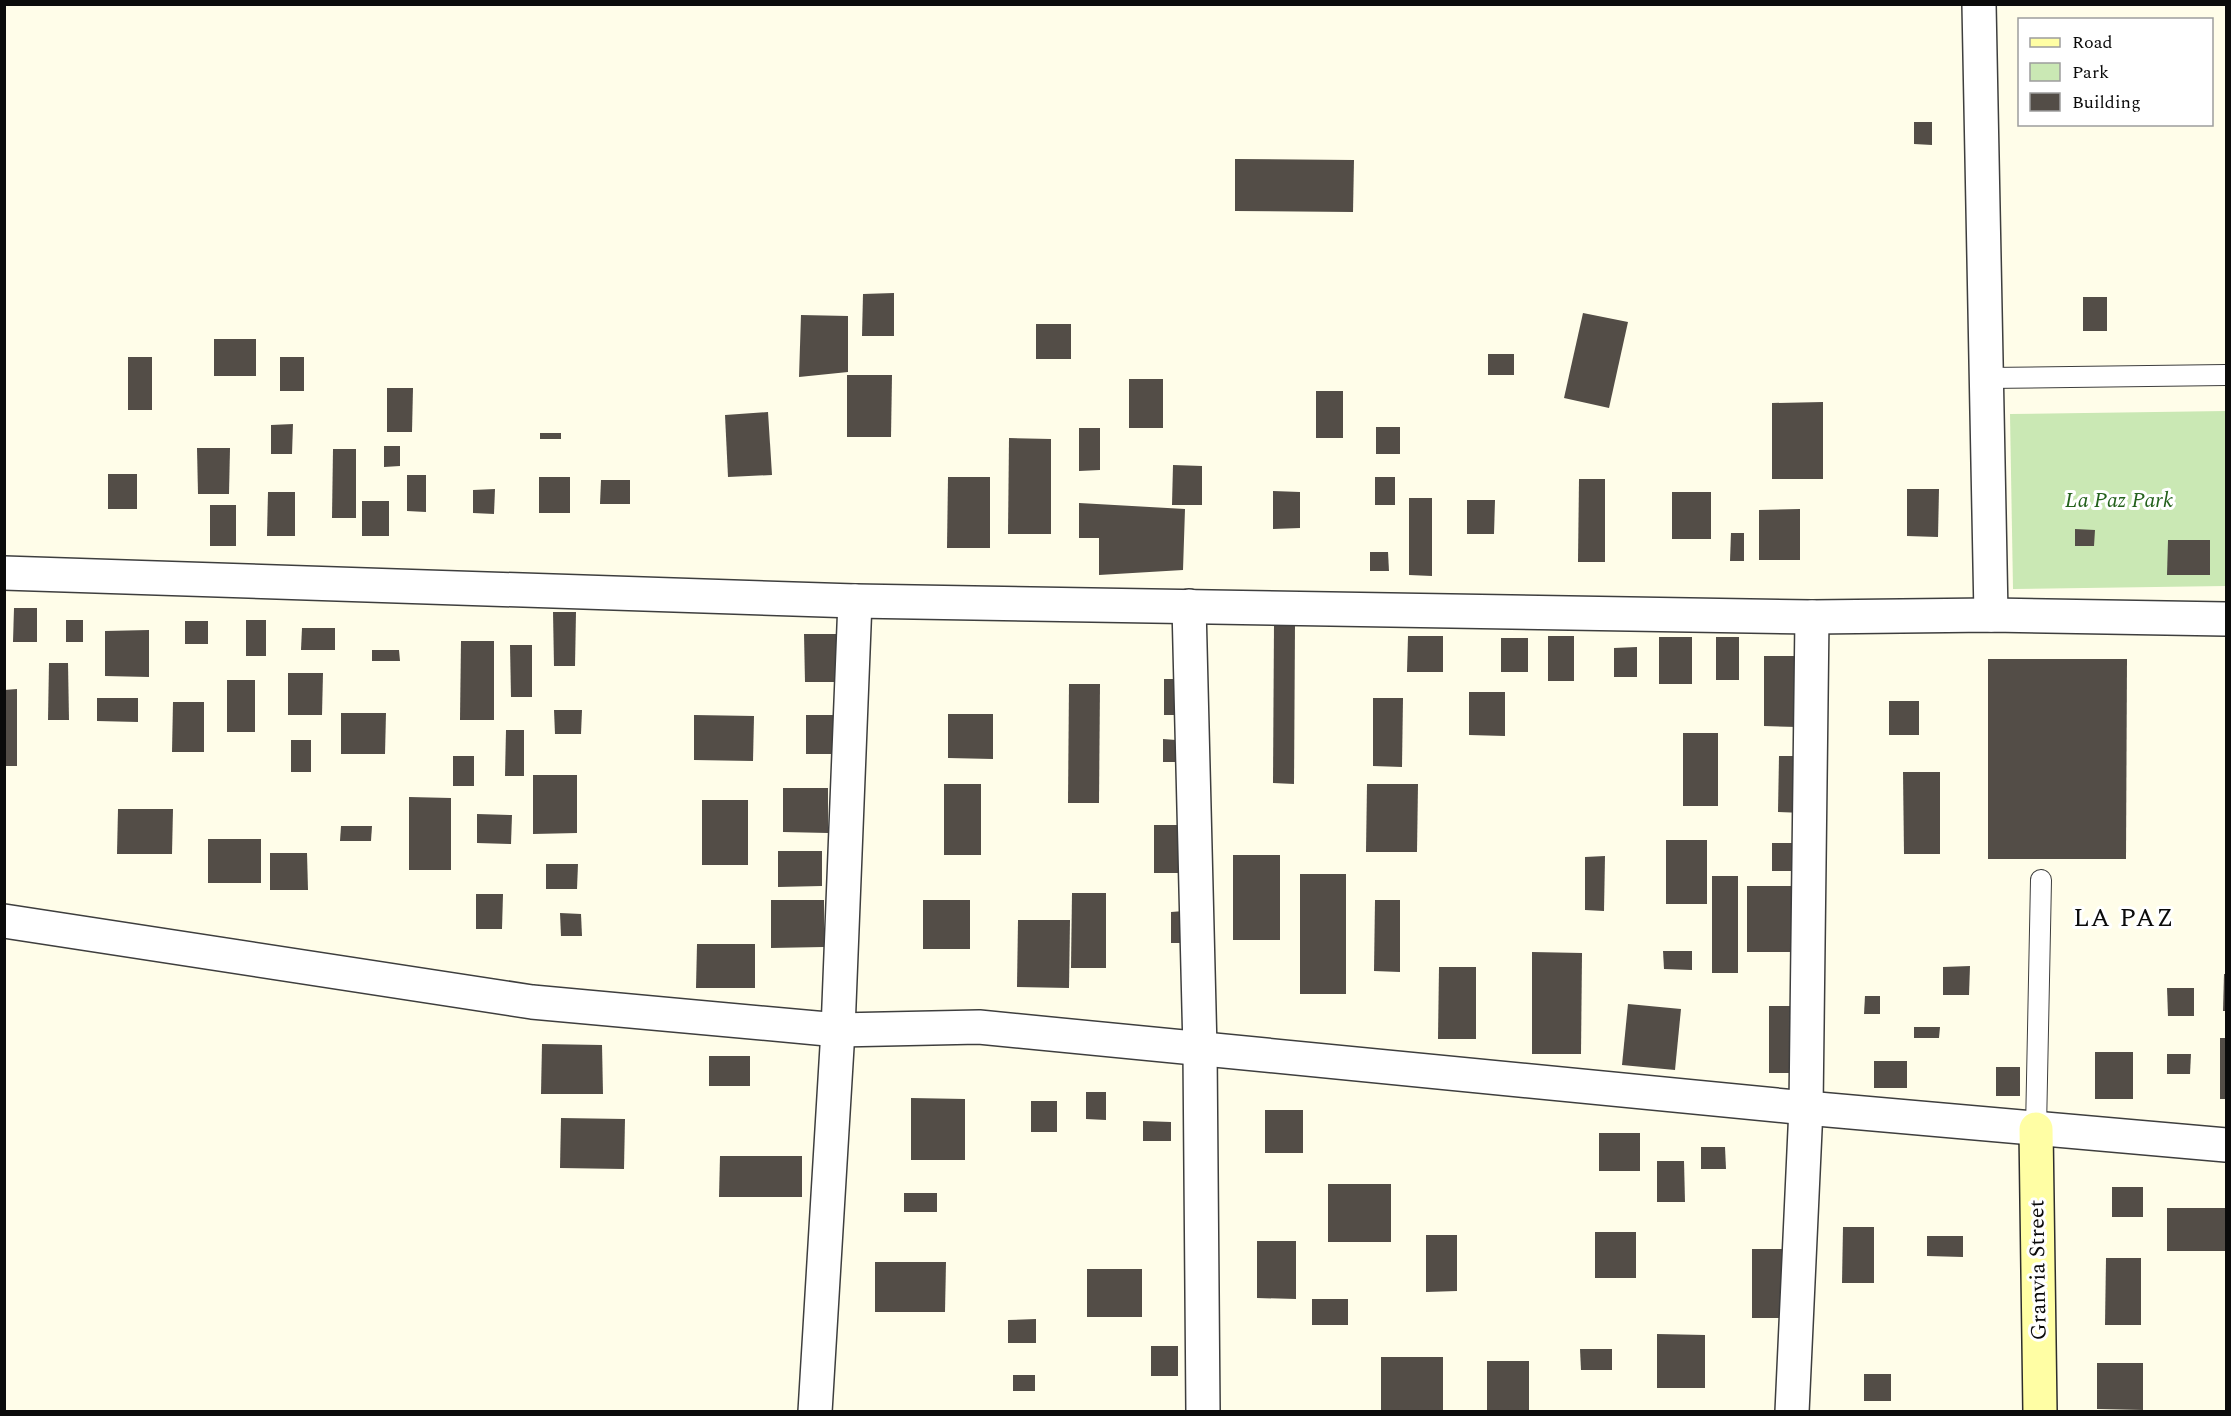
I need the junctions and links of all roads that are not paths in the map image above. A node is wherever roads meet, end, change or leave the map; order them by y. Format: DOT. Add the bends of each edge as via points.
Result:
graph roads {
  1 [pos="1979,4"];
  2 [pos="2226,375"];
  3 [pos="1987,378"];
  4 [pos="4,573"];
  5 [pos="855,601"];
  6 [pos="1189,606"];
  7 [pos="1991,615"];
  8 [pos="1812,617"];
  9 [pos="2226,619"];
  10 [pos="2041,880"];
  11 [pos="4,921"];
  12 [pos="838,1030"];
  13 [pos="1200,1050"];
  14 [pos="1806,1108"];
  15 [pos="2036,1129"];
  16 [pos="2226,1145"];
  17 [pos="815,1412"];
  18 [pos="1203,1412"];
  19 [pos="1792,1412"];
  20 [pos="2040,1412"];
  1 -- 3 [label="street"];
  2 -- 3 [label="lane"];
  3 -- 7 [label="street"];
  4 -- 5 [label="street"];
  5 -- 6 [label="street"];
  5 -- 12 [label="street"];
  6 -- 8 [label="street"];
  6 -- 13 [label="street"];
  7 -- 8 [label="street"];
  7 -- 9 [label="street"];
  8 -- 14 [label="street"];
  10 -- 15 [label="lane"];
  11 -- 12 [label="street" via="532,1002"];
  12 -- 13 [label="street" via="979,1027"];
  12 -- 17 [label="street"];
  13 -- 14 [label="street"];
  13 -- 18 [label="street"];
  14 -- 15 [label="street"];
  14 -- 19 [label="street"];
  15 -- 16 [label="street"];
  15 -- 20 [label="street, Granvia Street"];
}
